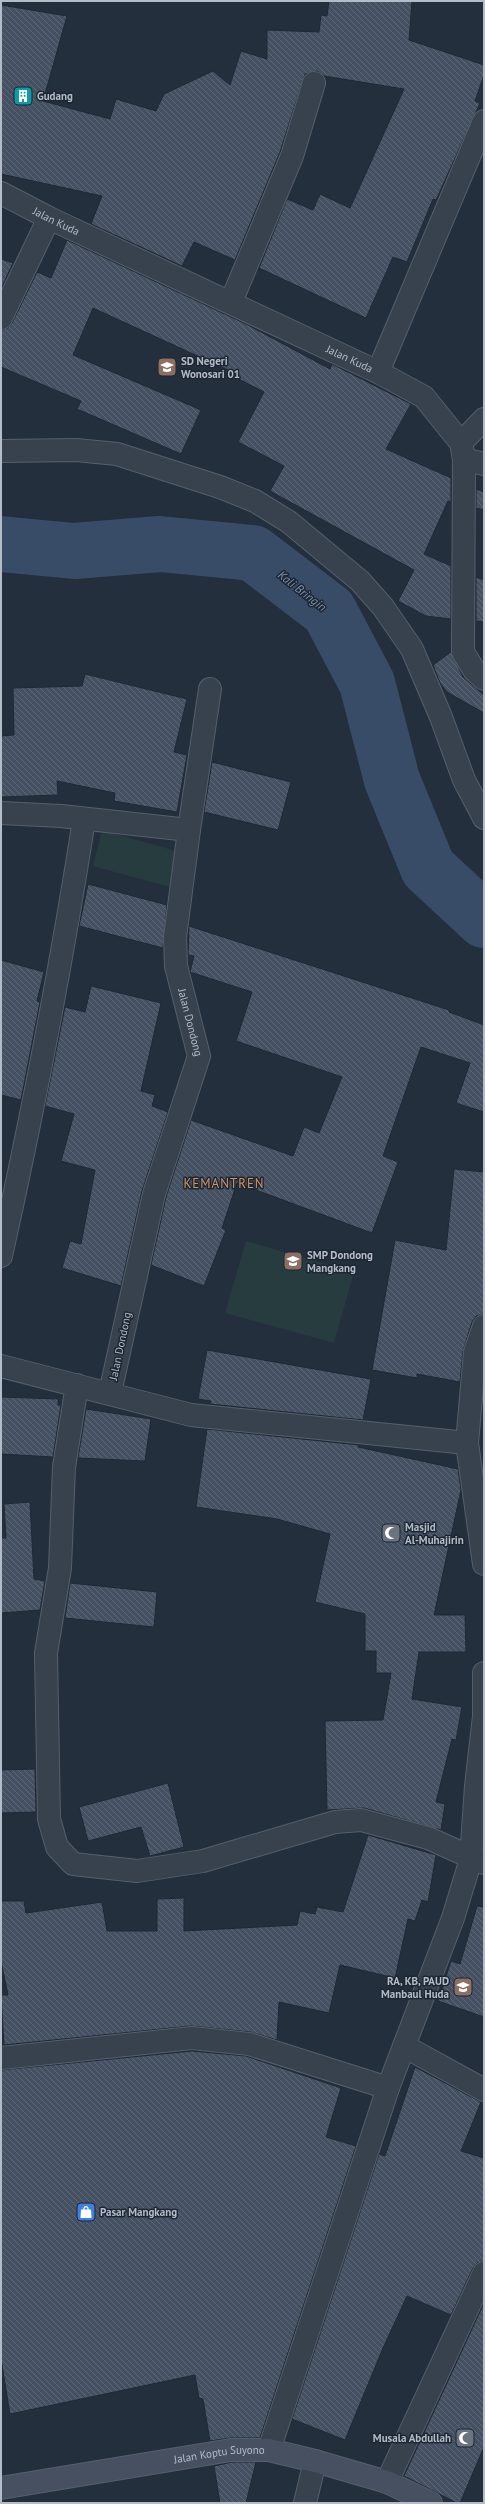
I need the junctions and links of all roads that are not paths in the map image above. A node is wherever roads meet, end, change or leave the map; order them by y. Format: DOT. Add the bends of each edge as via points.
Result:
graph roads {
  1 [pos="314,83"];
  2 [pos="484,121"];
  3 [pos="1,193"];
  4 [pos="49,218"];
  5 [pos="231,302"];
  6 [pos="1,318"];
  7 [pos="378,372"];
  8 [pos="484,419"];
  9 [pos="1,452"];
  10 [pos="470,455"];
  11 [pos="484,678"];
  12 [pos="210,689"];
  13 [pos="1,813"];
  14 [pos="484,818"];
  15 [pos="84,820"];
  16 [pos="189,830"];
  17 [pos="1,1256"];
  18 [pos="484,1326"];
  19 [pos="1,1366"];
  20 [pos="76,1385"];
  21 [pos="110,1393"];
  22 [pos="467,1443"];
  23 [pos="484,1564"];
  24 [pos="484,1673"];
  25 [pos="478,1861"];
  26 [pos="404,2046"];
  27 [pos="1,2058"];
  28 [pos="388,2088"];
  29 [pos="484,2090"];
  30 [pos="484,2274"];
  31 [pos="269,2450"];
  32 [pos="315,2461"];
  33 [pos="387,2482"];
  34 [pos="1,2488"];
  35 [pos="305,2503"];
  36 [pos="431,2503"];
  1 -- 5 [label="street" via="292,156"];
  2 -- 7 [label="street"];
  3 -- 4 [label="street, Jalan Kuda"];
  4 -- 5 [label="street, Jalan Kuda"];
  4 -- 6 [label="street"];
  5 -- 7 [label="street, Jalan Kuda"];
  7 -- 10 [label="street, Jalan Kuda" via="424,396"];
  8 -- 10 [label="street"];
  9 -- 14 [label="street" via="76,450 117,454 220,487 255,502 288,522 360,581 383,607 412,649 441,716 467,787"];
  10 -- 11 [label="street" via="463,652 474,670"];
  12 -- 16 [label="street, Jalan Dondong"];
  13 -- 15 [label="street" via="61,816"];
  15 -- 16 [label="street"];
  15 -- 17 [label="street" via="38,1091"];
  16 -- 21 [label="street, Jalan Dondong" via="175,937 176,966 199,1056 154,1194"];
  18 -- 22 [label="street" via="476,1352"];
  19 -- 20 [label="street"];
  20 -- 21 [label="street"];
  20 -- 25 [label="street" via="64,1468 60,1568 46,1653 49,1819 57,1848 73,1864 137,1871 203,1861 335,1822 361,1820 428,1838"];
  21 -- 22 [label="street" via="191,1415"];
  22 -- 23 [label="street"];
  24 -- 25 [label="street" via="484,1716 476,1786"];
  25 -- 26 [label="street" via="453,1918"];
  26 -- 28 [label="street"];
  26 -- 29 [label="street"];
  27 -- 28 [label="street" via="192,2038 249,2044"];
  28 -- 31 [label="street"];
  30 -- 33 [label="street"];
  31 -- 32 [label="main road, Jalan Koptu Suyono"];
  31 -- 34 [label="main road, Jalan Koptu Suyono" via="231,2450"];
  32 -- 33 [label="main road, Jalan Koptu Suyono"];
  32 -- 35 [label="street"];
  33 -- 36 [label="main road, Jalan Koptu Suyono"];
}
